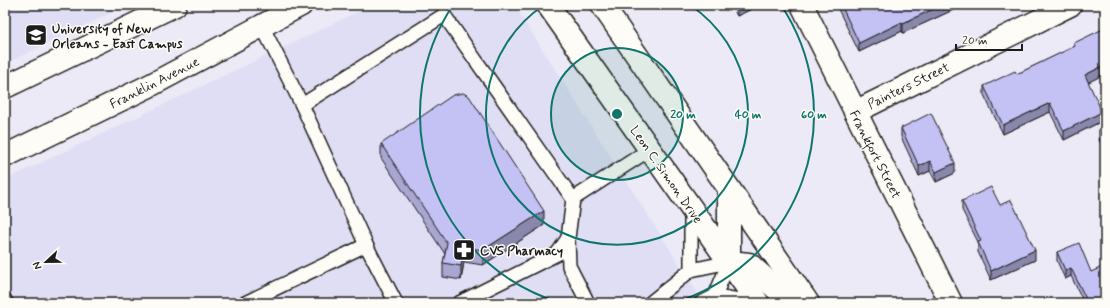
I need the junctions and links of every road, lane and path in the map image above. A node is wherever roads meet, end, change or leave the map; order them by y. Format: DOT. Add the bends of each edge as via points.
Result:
graph roads {
  1 [pos="176,5"];
  2 [pos="300,5"];
  3 [pos="548,5"];
  4 [pos="602,5"];
  5 [pos="802,5"];
  6 [pos="1070,5"];
  7 [pos="262,26"];
  8 [pos="5,87"];
  9 [pos="302,105"];
  10 [pos="854,112"];
  11 [pos="649,150"];
  12 [pos="5,156"];
  13 [pos="729,189"];
  14 [pos="573,199"];
  15 [pos="691,209"];
  16 [pos="568,238"];
  17 [pos="366,244"];
  18 [pos="729,262"];
  19 [pos="691,270"];
  20 [pos="715,296"];
  21 [pos="474,300"];
  22 [pos="244,303"];
  23 [pos="396,303"];
  24 [pos="459,303"];
  25 [pos="588,303"];
  26 [pos="650,303"];
  27 [pos="701,303"];
  28 [pos="758,303"];
  29 [pos="792,303"];
  30 [pos="808,303"];
  31 [pos="951,303"];
  1 -- 8 [label="street"];
  2 -- 7 [label="street, Franklin Avenue"];
  3 -- 11 [label="street, Leon C. Simon Drive"];
  4 -- 13 [label="street"];
  5 -- 10 [label="street, Frankfort Street"];
  6 -- 10 [label="street, Painters Street"];
  7 -- 9 [label="lane"];
  7 -- 12 [label="street, Franklin Avenue" via="149,86"];
  9 -- 14 [label="lane" via="444,15"];
  9 -- 17 [label="lane"];
  10 -- 31 [label="street, Frankfort Street"];
  11 -- 14 [label="lane"];
  11 -- 15 [label="street, Leon C. Simon Drive"];
  13 -- 18 [label="street"];
  13 -- 30 [label="street"];
  14 -- 16 [label="lane"];
  15 -- 18 [label="street, Leon C. Simon Drive"];
  15 -- 19 [label="lane"];
  16 -- 21 [label="lane" via="557,254"];
  16 -- 25 [label="lane" via="569,266"];
  17 -- 22 [label="lane"];
  17 -- 23 [label="lane"];
  18 -- 19 [label="lane"];
  18 -- 20 [label="lane"];
  18 -- 28 [label="street, Leon C. Simon Drive"];
  18 -- 29 [label="street" via="749,264"];
  19 -- 26 [label="lane"];
  20 -- 27 [label="lane"];
  20 -- 28 [label="lane"];
  21 -- 24 [label="lane"];
}
